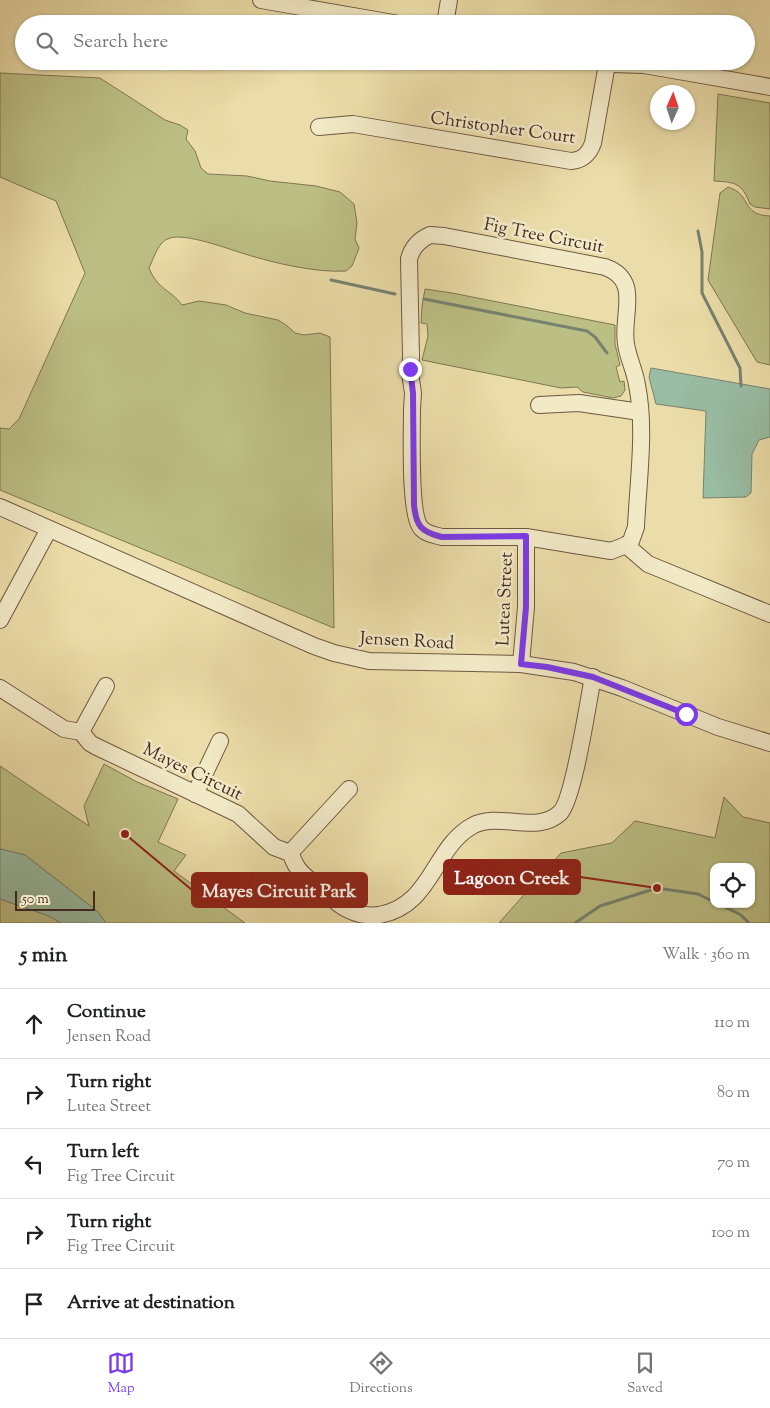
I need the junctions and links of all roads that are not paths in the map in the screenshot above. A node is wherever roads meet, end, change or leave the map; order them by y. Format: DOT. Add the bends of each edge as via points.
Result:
graph roads {
  1 [pos="261,0"];
  2 [pos="449,0"];
  3 [pos="459,0"];
  4 [pos="348,15"];
  5 [pos="446,15"];
  6 [pos="457,15"];
  7 [pos="602,70"];
  8 [pos="673,70"];
  9 [pos="770,87"];
  10 [pos="319,128"];
  11 [pos="540,405"];
  12 [pos="640,412"];
  13 [pos="0,507"];
  14 [pos="49,529"];
  15 [pos="526,536"];
  16 [pos="626,545"];
  17 [pos="770,614"];
  18 [pos="0,620"];
  19 [pos="521,664"];
  20 [pos="593,677"];
  21 [pos="106,686"];
  22 [pos="0,688"];
  23 [pos="81,732"];
  24 [pos="220,741"];
  25 [pos="770,743"];
  26 [pos="349,789"];
  27 [pos="195,794"];
  28 [pos="290,853"];
  1 -- 4 [label="street"];
  2 -- 5 [label="street"];
  3 -- 6 [label="street"];
  7 -- 10 [label="street, Christopher Court" via="593,143 590,151 578,160 353,124"];
  8 -- 9 [label="street"];
  11 -- 12 [label="street" via="579,403"];
  12 -- 15 [label="street, Fig Tree Circuit" via="637,384 626,344 626,283 618,273 605,267 444,236 430,235 417,243 409,259 417,523 422,530 442,537"];
  12 -- 16 [label="street, Fig Tree Circuit" via="636,527"];
  13 -- 14 [label="street, Jensen Road"];
  14 -- 18 [label="street"];
  14 -- 19 [label="street, Jensen Road" via="334,653 369,661"];
  15 -- 16 [label="street, Fig Tree Circuit" via="611,551"];
  15 -- 19 [label="street, Lutea Street" via="526,607"];
  16 -- 17 [label="street" via="648,564"];
  19 -- 20 [label="street, Jensen Road"];
  20 -- 25 [label="street, Jensen Road" via="718,727"];
  20 -- 28 [label="street, Mayes Circuit" via="570,795 560,813 540,822 490,820 472,826 455,841 421,890 400,908 375,915 358,914 341,906 298,868"];
  21 -- 23 [label="street"];
  22 -- 23 [label="street, Mayes Circuit" via="64,729"];
  23 -- 27 [label="street, Mayes Circuit" via="95,746"];
  24 -- 27 [label="street"];
  26 -- 28 [label="street"];
  27 -- 28 [label="street, Mayes Circuit" via="238,814 274,847"];
}
